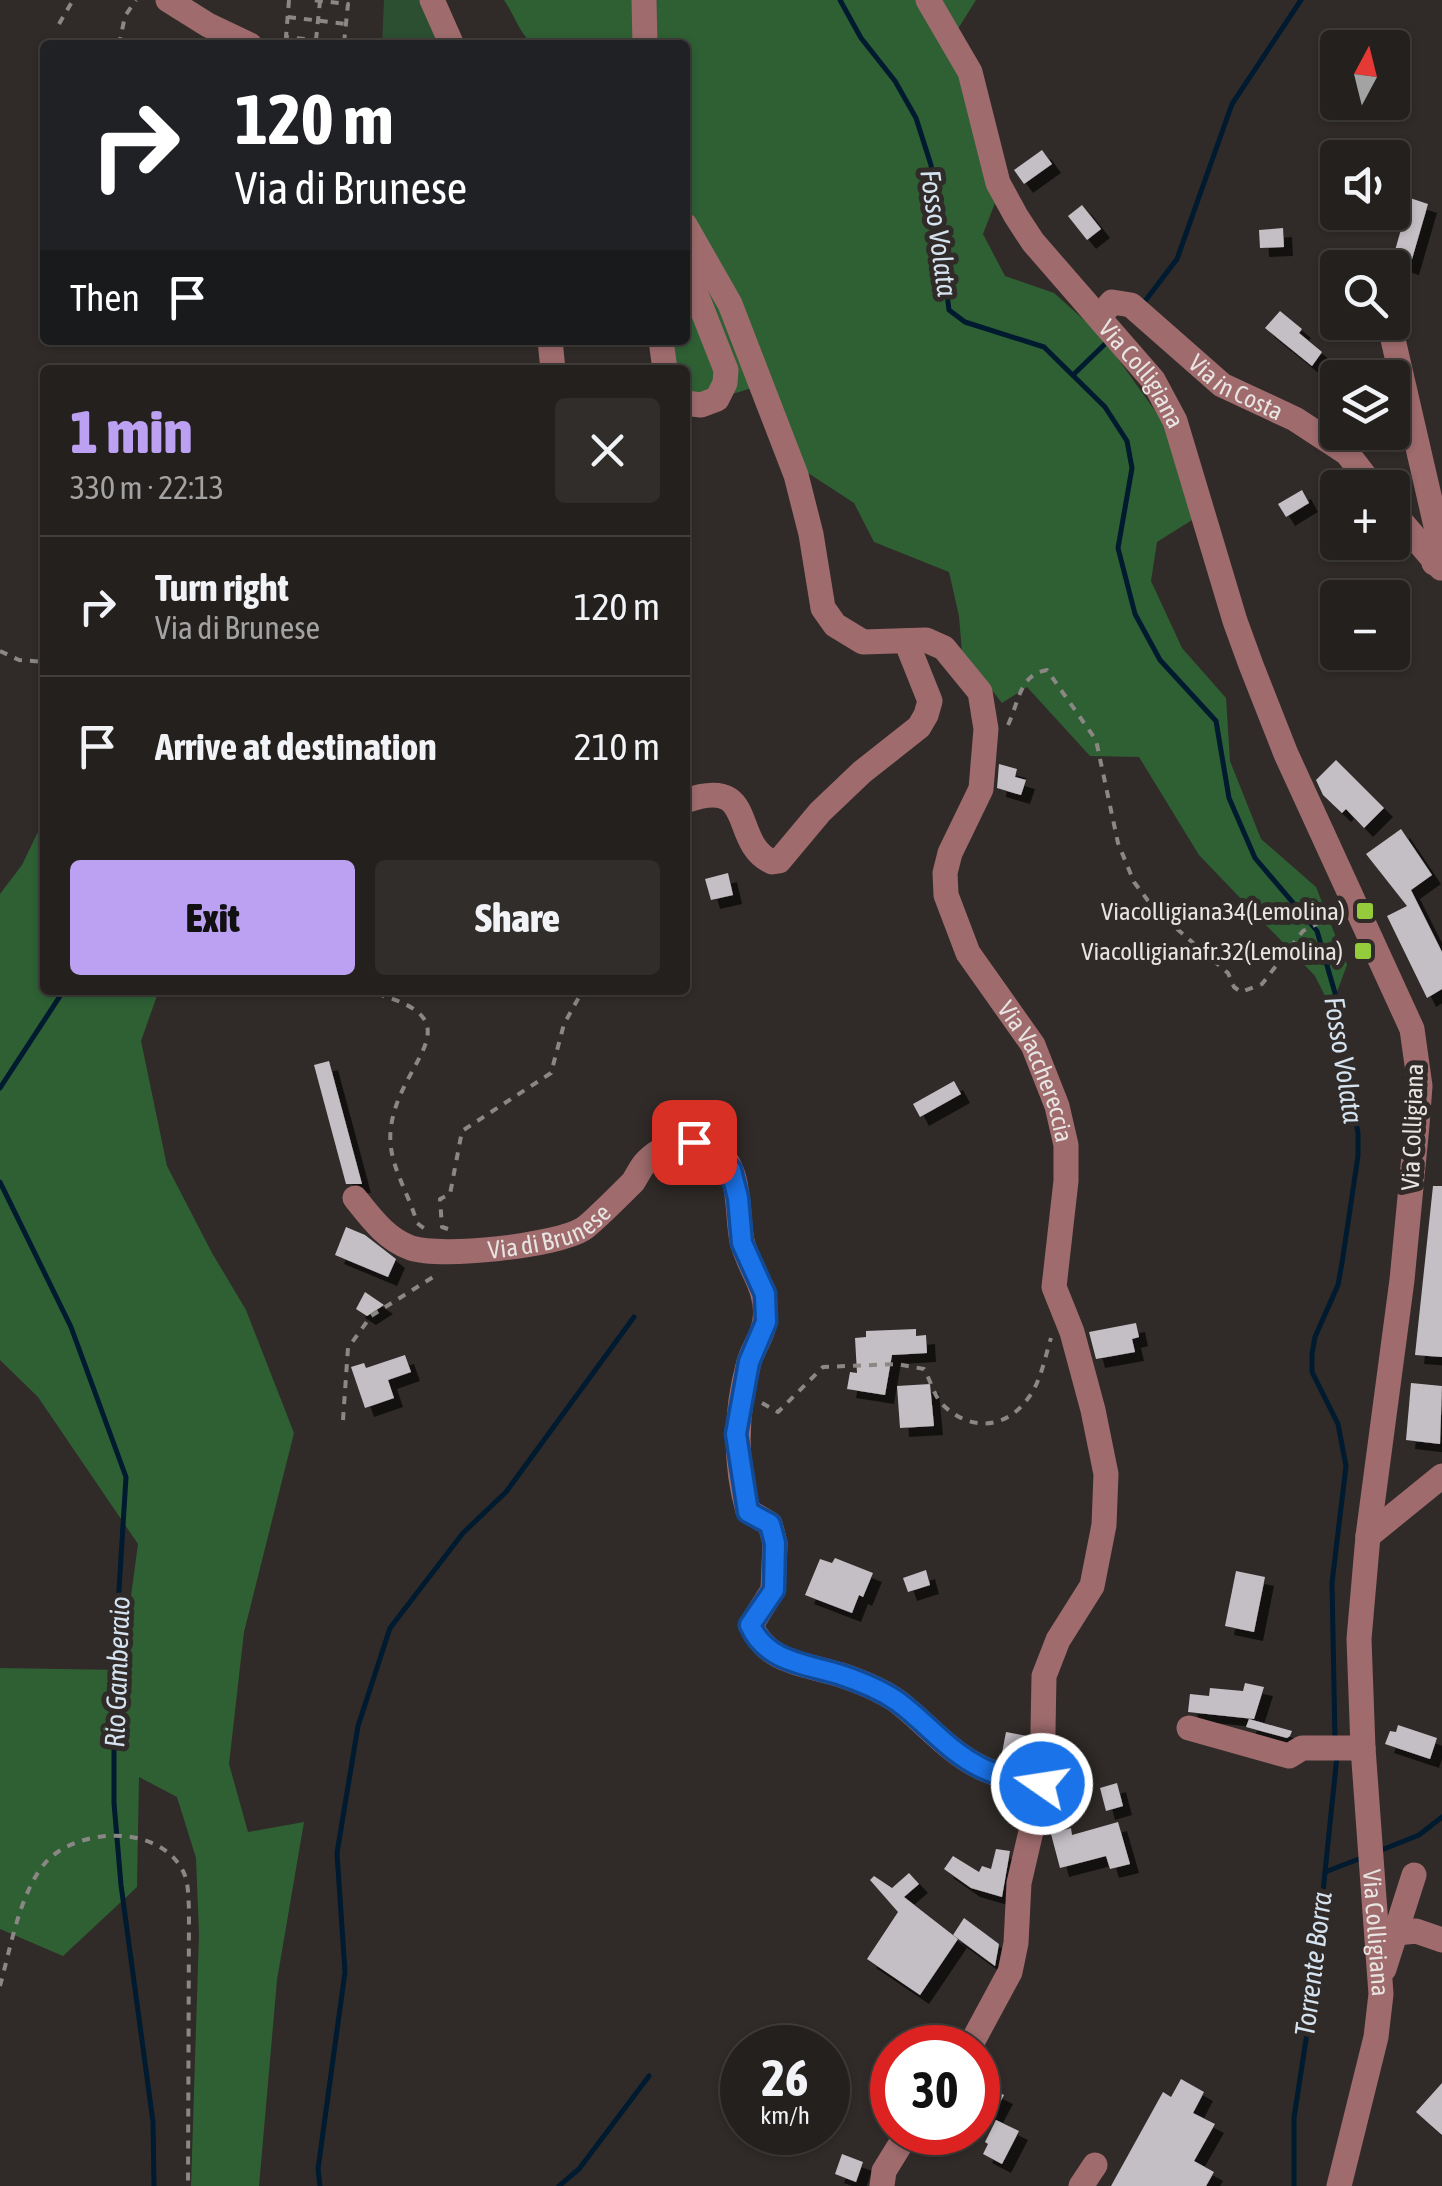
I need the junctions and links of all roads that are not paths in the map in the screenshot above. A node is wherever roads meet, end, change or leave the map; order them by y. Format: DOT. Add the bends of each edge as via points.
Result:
graph roads {
  1 [pos="168,0"];
  2 [pos="432,0"];
  3 [pos="644,0"];
  4 [pos="928,0"];
  5 [pos="240,40"];
  6 [pos="450,40"];
  7 [pos="644,40"];
  8 [pos="690,233"];
  9 [pos="690,279"];
  10 [pos="1100,316"];
  11 [pos="1393,340"];
  12 [pos="690,404"];
  13 [pos="1360,470"];
  14 [pos="1410,533"];
  15 [pos="1438,566"];
  16 [pos="906,642"];
  17 [pos="690,799"];
  18 [pos="1414,1042"];
  19 [pos="1442,1052"];
  20 [pos="355,1198"];
  21 [pos="1442,1476"];
  22 [pos="1368,1536"];
  23 [pos="1190,1728"];
  24 [pos="1363,1748"];
  25 [pos="1042,1784"];
  26 [pos="1414,1875"];
  27 [pos="1397,1933"];
  28 [pos="1442,1940"];
  29 [pos="1380,1979"];
  30 [pos="982,2025"];
  31 [pos="894,2155"];
  32 [pos="882,2186"];
  33 [pos="1339,2186"];
  1 -- 5 [label="street"];
  2 -- 6 [label="street"];
  3 -- 7 [label="street"];
  4 -- 10 [label="street, Via Colligiana" via="970,72 998,183 1033,242"];
  8 -- 16 [label="street, Via Vacchereccia" via="730,304 796,474 823,608 835,625 863,642"];
  9 -- 12 [label="street" via="726,370 717,399"];
  10 -- 13 [label="street, Via in Costa" via="1112,302 1131,305 1222,385 1296,420 1347,453"];
  10 -- 18 [label="street, Via Colligiana" via="1154,380 1176,421 1251,665"];
  11 -- 15 [label="street" via="1439,539"];
  14 -- 15 [label="street"];
  16 -- 17 [label="street" via="930,701 926,716 820,812 779,861 759,854 726,796"];
  16 -- 25 [label="street, Via Vacchereccia" via="926,640 944,648 980,692 986,729 980,789 950,853 946,895 968,953 1033,1046 1057,1106 1066,1163 1054,1287 1072,1332 1106,1474 1092,1586 1044,1676"];
  18 -- 19 [label="street"];
  18 -- 22 [label="street, Via Colligiana" via="1417,1125"];
  20 -- 25 [label="street, Via di Brunese" via="381,1231 412,1248 540,1245 583,1229 669,1146 694,1142 716,1150 731,1170 742,1243 765,1294 766,1322 749,1362 736,1434 748,1512 770,1524 776,1563 774,1590 750,1625 758,1642 782,1658 842,1675 898,1702 980,1767"];
  21 -- 22 [label="street"];
  22 -- 24 [label="street, Via Colligiana" via="1359,1639"];
  23 -- 24 [label="street" via="1289,1756 1302,1748"];
  24 -- 29 [label="street, Via Colligiana"];
  25 -- 30 [label="street, Via Vacchereccia" via="1019,1883 1010,1972"];
  26 -- 27 [label="street"];
  27 -- 28 [label="street" via="1416,1930"];
  27 -- 29 [label="street"];
  29 -- 33 [label="street, Via Colligiana" via="1376,2037"];
  31 -- 32 [label="street"];
}
